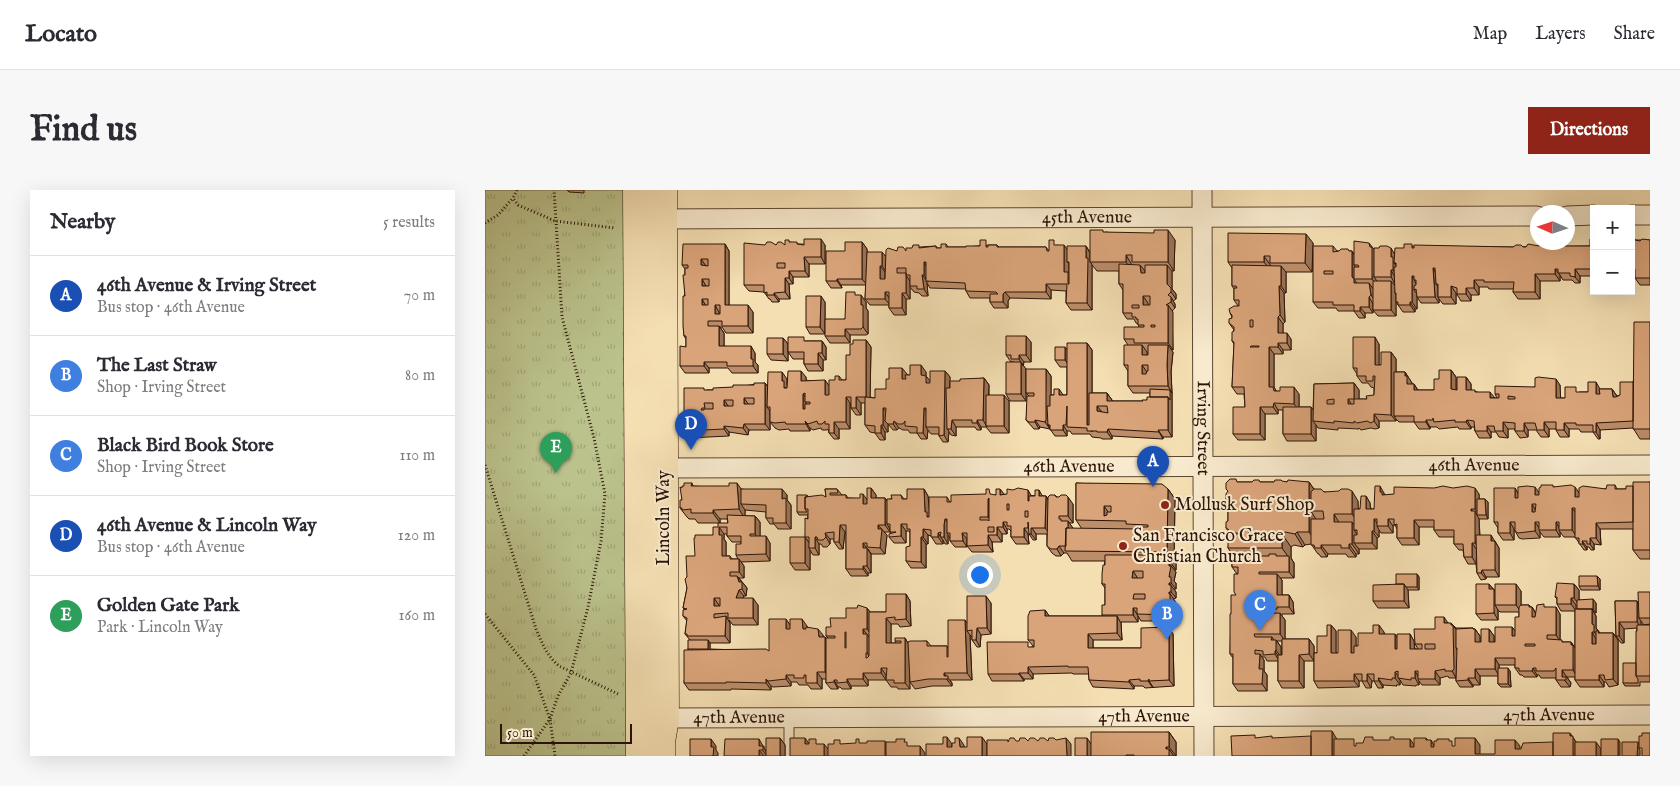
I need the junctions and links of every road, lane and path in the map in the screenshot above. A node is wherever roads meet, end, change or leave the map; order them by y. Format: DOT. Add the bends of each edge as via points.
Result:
graph roads {
  1 [pos="517,190"];
  2 [pos="554,190"];
  3 [pos="637,190"];
  4 [pos="663,190"];
  5 [pos="1203,190"];
  6 [pos="513,198"];
  7 [pos="1635,215"];
  8 [pos="1650,215"];
  9 [pos="1530,216"];
  10 [pos="1575,216"];
  11 [pos="1590,216"];
  12 [pos="1203,217"];
  13 [pos="555,221"];
  14 [pos="485,223"];
  15 [pos="640,223"];
  16 [pos="485,465"];
  17 [pos="1650,465"];
  18 [pos="1203,467"];
  19 [pos="651,468"];
  20 [pos="485,614"];
  21 [pos="571,673"];
  22 [pos="642,711"];
  23 [pos="1650,715"];
  24 [pos="1204,716"];
  25 [pos="789,718"];
  26 [pos="550,719"];
  27 [pos="524,756"];
  28 [pos="555,756"];
  29 [pos="640,756"];
  30 [pos="661,756"];
  31 [pos="789,756"];
  32 [pos="1204,756"];
  1 -- 6 [label="path"];
  2 -- 13 [label="path"];
  3 -- 15 [label="main road, Lincoln Way"];
  4 -- 15 [label="main road, Lincoln Way"];
  5 -- 12 [label="street, Irving Street"];
  6 -- 13 [label="path" via="518,205"];
  6 -- 14 [label="path" via="498,215"];
  7 -- 8 [label="street"];
  9 -- 12 [label="street, 45th Avenue"];
  10 -- 11 [label="street"];
  12 -- 15 [label="street, 45th Avenue"];
  12 -- 18 [label="street, Irving Street"];
  13 -- 15 [label="path" via="614,226"];
  13 -- 21 [label="path" via="562,317 594,438 605,494 601,541"];
  15 -- 19 [label="main road, Lincoln Way"];
  16 -- 21 [label="path" via="536,629 551,660"];
  17 -- 18 [label="street, 46th Avenue"];
  18 -- 19 [label="street, 46th Avenue"];
  18 -- 24 [label="street, Irving Street"];
  19 -- 22 [label="main road, Lincoln Way"];
  20 -- 26 [label="path" via="534,675"];
  21 -- 22 [label="path"];
  21 -- 26 [label="path"];
  22 -- 25 [label="street, 47th Avenue"];
  22 -- 29 [label="main road, Lincoln Way"];
  22 -- 30 [label="main road, Lincoln Way" via="661,742"];
  23 -- 24 [label="street, 47th Avenue"];
  24 -- 25 [label="street, 47th Avenue"];
  24 -- 32 [label="street, Irving Street"];
  25 -- 31 [label="lane"];
  26 -- 27 [label="path"];
  26 -- 28 [label="path"];
}
